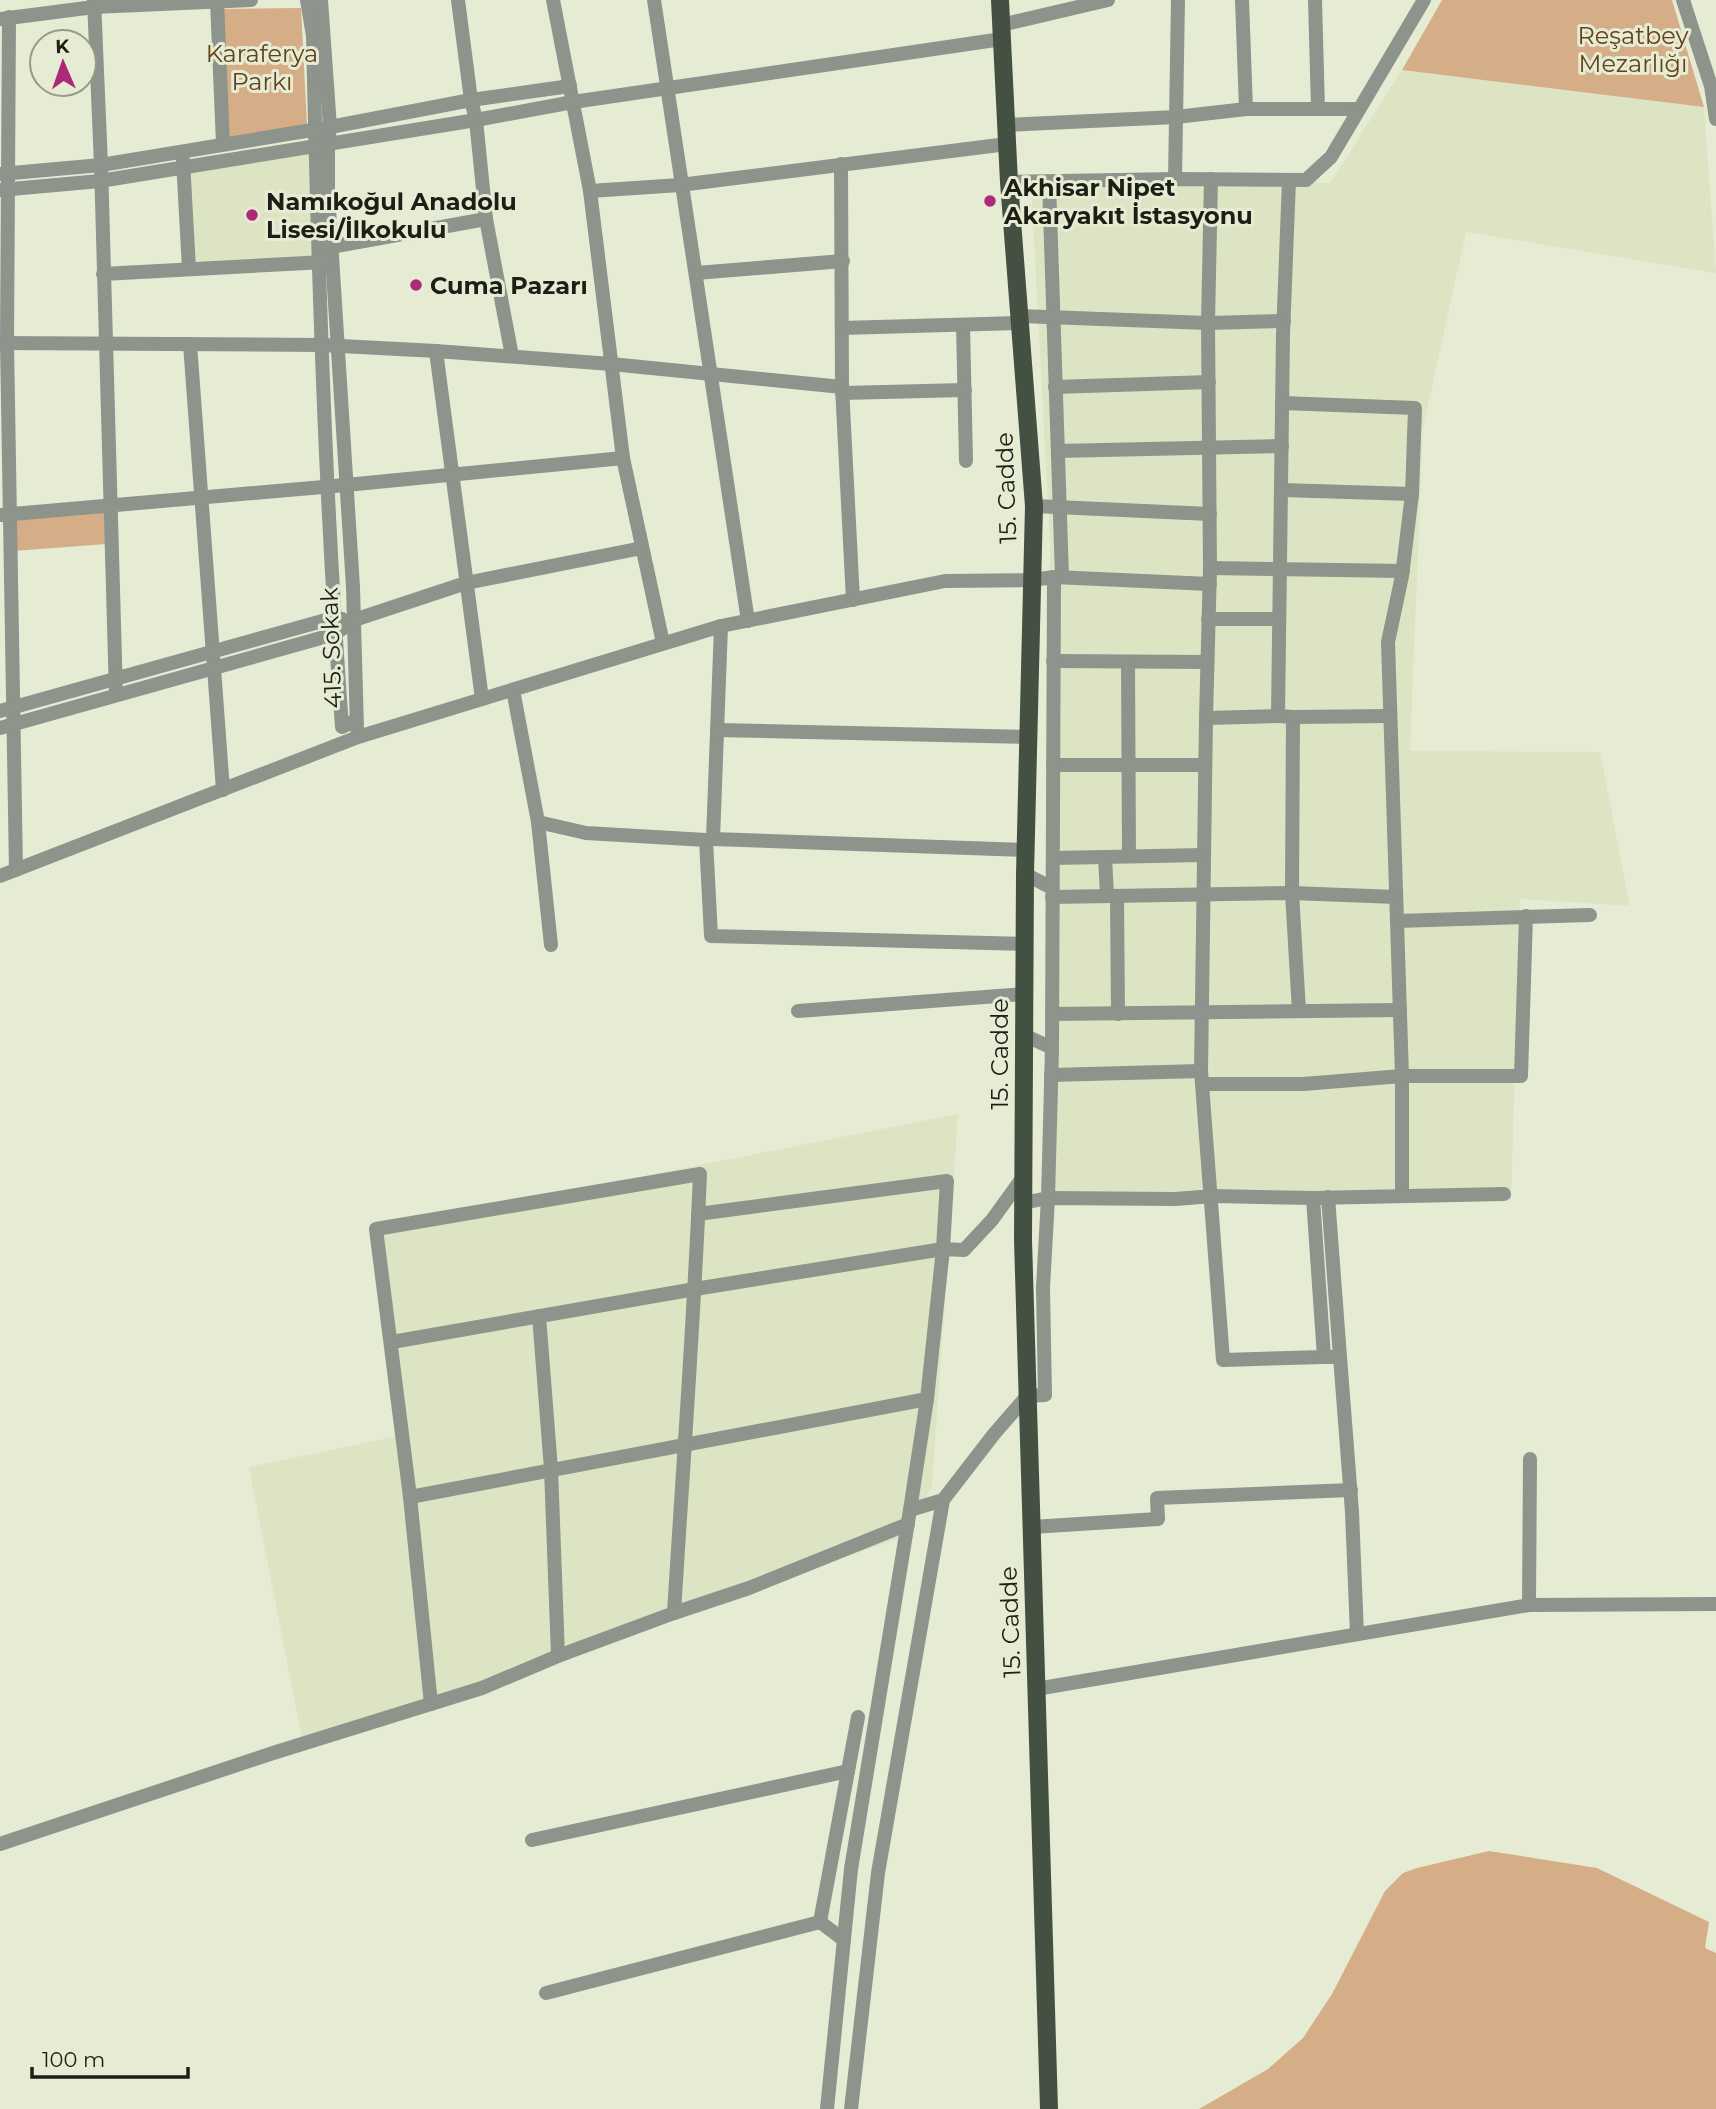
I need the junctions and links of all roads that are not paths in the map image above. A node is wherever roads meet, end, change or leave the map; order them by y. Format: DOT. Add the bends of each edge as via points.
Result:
graph roads {
  1 [pos="250,0"];
  2 [pos="307,0"];
  3 [pos="321,0"];
  4 [pos="457,0"];
  5 [pos="554,0"];
  6 [pos="654,0"];
  7 [pos="1000,0"];
  8 [pos="1108,0"];
  9 [pos="1178,0"];
  10 [pos="1242,0"];
  11 [pos="1315,0"];
  12 [pos="1424,0"];
  13 [pos="1684,0"];
  14 [pos="217,1"];
  15 [pos="94,3"];
  16 [pos="4,18"];
  17 [pos="1001,32"];
  18 [pos="1711,72"];
  19 [pos="570,86"];
  20 [pos="667,89"];
  21 [pos="471,100"];
  22 [pos="573,102"];
  23 [pos="1318,109"];
  24 [pos="1359,109"];
  25 [pos="1246,110"];
  26 [pos="1176,117"];
  27 [pos="1716,119"];
  28 [pos="476,120"];
  29 [pos="1006,125"];
  30 [pos="330,127"];
  31 [pos="315,130"];
  32 [pos="1007,144"];
  33 [pos="223,145"];
  34 [pos="321,145"];
  35 [pos="181,152"];
  36 [pos="841,164"];
  37 [pos="101,165"];
  38 [pos="184,167"];
  39 [pos="5,174"];
  40 [pos="1175,179"];
  41 [pos="1211,179"];
  42 [pos="1289,180"];
  43 [pos="100,181"];
  44 [pos="1009,182"];
  45 [pos="1049,182"];
  46 [pos="680,185"];
  47 [pos="4,190"];
  48 [pos="590,191"];
  49 [pos="486,219"];
  50 [pos="333,255"];
  51 [pos="317,256"];
  52 [pos="843,261"];
  53 [pos="189,269"];
  54 [pos="696,273"];
  55 [pos="103,274"];
  56 [pos="1053,316"];
  57 [pos="1020,320"];
  58 [pos="1284,321"];
  59 [pos="1208,323"];
  60 [pos="963,324"];
  61 [pos="842,328"];
  62 [pos="3,343"];
  63 [pos="104,344"];
  64 [pos="190,344"];
  65 [pos="322,345"];
  66 [pos="337,346"];
  67 [pos="436,351"];
  68 [pos="512,356"];
  69 [pos="611,364"];
  70 [pos="708,374"];
  71 [pos="1209,383"];
  72 [pos="1055,387"];
  73 [pos="842,390"];
  74 [pos="965,390"];
  75 [pos="1282,403"];
  76 [pos="1282,446"];
  77 [pos="1210,448"];
  78 [pos="1058,451"];
  79 [pos="623,458"];
  80 [pos="967,461"];
  81 [pos="452,475"];
  82 [pos="346,485"];
  83 [pos="327,486"];
  84 [pos="1281,490"];
  85 [pos="1412,494"];
  86 [pos="202,498"];
  87 [pos="1034,506"];
  88 [pos="109,507"];
  89 [pos="1059,509"];
  90 [pos="1210,514"];
  91 [pos="4,515"];
  92 [pos="642,548"];
  93 [pos="1210,568"];
  94 [pos="1280,568"];
  95 [pos="1403,571"];
  96 [pos="1058,577"];
  97 [pos="1032,580"];
  98 [pos="466,583"];
  99 [pos="1210,584"];
  100 [pos="853,600"];
  101 [pos="333,618"];
  102 [pos="1208,619"];
  103 [pos="1279,619"];
  104 [pos="354,620"];
  105 [pos="748,621"];
  106 [pos="721,626"];
  107 [pos="335,634"];
  108 [pos="663,643"];
  109 [pos="213,660"];
  110 [pos="1053,661"];
  111 [pos="1128,662"];
  112 [pos="1207,662"];
  113 [pos="115,679"];
  114 [pos="513,690"];
  115 [pos="116,695"];
  116 [pos="482,699"];
  117 [pos="6,709"];
  118 [pos="1390,716"];
  119 [pos="1285,717"];
  120 [pos="1206,718"];
  121 [pos="356,720"];
  122 [pos="6,727"];
  123 [pos="717,730"];
  124 [pos="358,737"];
  125 [pos="1028,737"];
  126 [pos="1053,765"];
  127 [pos="1128,765"];
  128 [pos="1205,765"];
  129 [pos="223,790"];
  130 [pos="538,822"];
  131 [pos="710,840"];
  132 [pos="1026,850"];
  133 [pos="1204,855"];
  134 [pos="1129,856"];
  135 [pos="1105,857"];
  136 [pos="1053,858"];
  137 [pos="16,870"];
  138 [pos="1025,874"];
  139 [pos="0,876"];
  140 [pos="1052,893"];
  141 [pos="1292,893"];
  142 [pos="1203,895"];
  143 [pos="1112,896"];
  144 [pos="1396,897"];
  145 [pos="1590,915"];
  146 [pos="1526,916"];
  147 [pos="1397,920"];
  148 [pos="1024,944"];
  149 [pos="551,945"];
  150 [pos="1024,994"];
  151 [pos="1399,1010"];
  152 [pos="798,1011"];
  153 [pos="1202,1011"];
  154 [pos="1299,1011"];
  155 [pos="1052,1014"];
  156 [pos="1118,1014"];
  157 [pos="1024,1035"];
  158 [pos="1052,1048"];
  159 [pos="1051,1074"];
  160 [pos="1402,1076"];
  161 [pos="1202,1077"];
  162 [pos="1023,1177"];
  163 [pos="1504,1194"];
  164 [pos="1210,1196"];
  165 [pos="1402,1196"];
  166 [pos="1048,1198"];
  167 [pos="1320,1198"];
  168 [pos="1023,1203"];
  169 [pos="698,1214"];
  170 [pos="943,1249"];
  171 [pos="695,1289"];
  172 [pos="539,1316"];
  173 [pos="392,1342"];
  174 [pos="1324,1357"];
  175 [pos="1340,1357"];
  176 [pos="1027,1396"];
  177 [pos="927,1399"];
  178 [pos="684,1444"];
  179 [pos="1530,1459"];
  180 [pos="551,1469"];
  181 [pos="1351,1490"];
  182 [pos="410,1497"];
  183 [pos="943,1500"];
  184 [pos="909,1517"];
  185 [pos="1031,1527"];
  186 [pos="1716,1604"];
  187 [pos="1530,1605"];
  188 [pos="674,1613"];
  189 [pos="1357,1634"];
  190 [pos="558,1656"];
  191 [pos="1037,1689"];
  192 [pos="430,1704"];
  193 [pos="858,1717"];
  194 [pos="848,1771"];
  195 [pos="532,1840"];
  196 [pos="0,1844"];
  197 [pos="820,1922"];
  198 [pos="844,1940"];
  199 [pos="546,1993"];
  200 [pos="827,2109"];
  201 [pos="851,2109"];
  202 [pos="1049,2109"];
  1 -- 14 [label="street"];
  2 -- 31 [label="street, 415. Sokak" via="313,36"];
  3 -- 30 [label="street, 415. Sokak"];
  4 -- 21 [label="street"];
  5 -- 19 [label="street"];
  6 -- 20 [label="street"];
  7 -- 17 [label="main road, 15. Cadde"];
  8 -- 17 [label="street"];
  9 -- 26 [label="street"];
  10 -- 25 [label="street"];
  11 -- 23 [label="street"];
  12 -- 24 [label="street"];
  13 -- 18 [label="street"];
  14 -- 15 [label="street"];
  14 -- 33 [label="street"];
  15 -- 16 [label="street"];
  15 -- 37 [label="street"];
  16 -- 39 [label="street"];
  17 -- 20 [label="street"];
  17 -- 29 [label="main road, 15. Cadde"];
  18 -- 27 [label="street"];
  19 -- 21 [label="street"];
  19 -- 22 [label="street"];
  20 -- 22 [label="street"];
  20 -- 46 [label="street"];
  21 -- 28 [label="street"];
  21 -- 30 [label="street"];
  22 -- 28 [label="street"];
  22 -- 48 [label="street"];
  23 -- 24 [label="street"];
  23 -- 25 [label="street"];
  24 -- 42 [label="street" via="1331,157 1306,180"];
  25 -- 26 [label="street"];
  26 -- 29 [label="street"];
  26 -- 40 [label="street"];
  28 -- 34 [label="street"];
  28 -- 49 [label="street"];
  29 -- 32 [label="main road, 15. Cadde"];
  30 -- 31 [label="street"];
  30 -- 34 [label="street, 415. Sokak"];
  31 -- 33 [label="street"];
  31 -- 34 [label="street, 415. Sokak"];
  32 -- 36 [label="street"];
  32 -- 44 [label="main road, 15. Cadde"];
  33 -- 35 [label="street"];
  34 -- 38 [label="street"];
  34 -- 50 [label="street, 415. Sokak"];
  34 -- 51 [label="street, 415. Sokak"];
  35 -- 37 [label="street"];
  35 -- 38 [label="street"];
  36 -- 46 [label="street"];
  36 -- 52 [label="street"];
  37 -- 39 [label="street"];
  37 -- 43 [label="street"];
  38 -- 43 [label="street"];
  38 -- 53 [label="street"];
  39 -- 47 [label="street"];
  40 -- 41 [label="street"];
  40 -- 45 [label="street"];
  41 -- 42 [label="street"];
  41 -- 59 [label="street"];
  42 -- 58 [label="street"];
  43 -- 47 [label="street"];
  43 -- 55 [label="street"];
  44 -- 45 [label="street"];
  44 -- 57 [label="main road, 15. Cadde"];
  45 -- 56 [label="street"];
  46 -- 48 [label="street"];
  46 -- 54 [label="street"];
  47 -- 62 [label="street"];
  48 -- 69 [label="street"];
  49 -- 50 [label="street"];
  49 -- 68 [label="street"];
  50 -- 51 [label="street"];
  50 -- 66 [label="street, 415. Sokak"];
  51 -- 53 [label="street"];
  51 -- 65 [label="street, 415. Sokak"];
  52 -- 54 [label="street"];
  52 -- 61 [label="street"];
  53 -- 55 [label="street"];
  54 -- 70 [label="street"];
  55 -- 63 [label="street"];
  56 -- 57 [label="street"];
  56 -- 59 [label="street"];
  56 -- 72 [label="street"];
  57 -- 60 [label="street"];
  57 -- 87 [label="main road, 15. Cadde"];
  58 -- 59 [label="street"];
  58 -- 75 [label="street"];
  59 -- 71 [label="street"];
  60 -- 61 [label="street"];
  60 -- 74 [label="street"];
  61 -- 73 [label="street"];
  62 -- 63 [label="street"];
  62 -- 91 [label="street"];
  63 -- 64 [label="street"];
  63 -- 88 [label="street"];
  64 -- 65 [label="street"];
  64 -- 86 [label="street"];
  65 -- 66 [label="street"];
  65 -- 83 [label="street, 415. Sokak"];
  66 -- 67 [label="street"];
  66 -- 82 [label="street, 415. Sokak"];
  67 -- 68 [label="street"];
  67 -- 81 [label="street"];
  68 -- 69 [label="street"];
  69 -- 70 [label="street"];
  69 -- 79 [label="street"];
  70 -- 73 [label="street"];
  70 -- 105 [label="street"];
  71 -- 72 [label="street"];
  71 -- 77 [label="street"];
  72 -- 78 [label="street"];
  73 -- 74 [label="street"];
  73 -- 100 [label="street"];
  74 -- 80 [label="street"];
  75 -- 76 [label="street"];
  75 -- 85 [label="street" via="1415,408"];
  76 -- 77 [label="street"];
  76 -- 84 [label="street"];
  77 -- 78 [label="street"];
  77 -- 90 [label="street"];
  78 -- 89 [label="street"];
  79 -- 81 [label="street"];
  79 -- 92 [label="street"];
  81 -- 82 [label="street"];
  81 -- 98 [label="street"];
  82 -- 83 [label="street"];
  82 -- 104 [label="street, 415. Sokak"];
  83 -- 86 [label="street"];
  83 -- 101 [label="street, 415. Sokak"];
  84 -- 85 [label="street"];
  84 -- 94 [label="street"];
  85 -- 95 [label="street"];
  86 -- 88 [label="street"];
  86 -- 109 [label="street"];
  87 -- 89 [label="street"];
  87 -- 97 [label="main road, 15. Cadde"];
  88 -- 91 [label="street"];
  88 -- 113 [label="street"];
  89 -- 90 [label="street"];
  89 -- 96 [label="street"];
  90 -- 93 [label="street"];
  91 -- 117 [label="street"];
  92 -- 98 [label="street"];
  92 -- 108 [label="street"];
  93 -- 94 [label="street"];
  93 -- 99 [label="street"];
  94 -- 95 [label="street"];
  94 -- 103 [label="street"];
  95 -- 118 [label="street" via="1388,642"];
  96 -- 97 [label="street"];
  96 -- 99 [label="street"];
  96 -- 110 [label="street"];
  97 -- 100 [label="street" via="945,581"];
  97 -- 125 [label="main road, 15. Cadde"];
  98 -- 104 [label="street"];
  98 -- 116 [label="street"];
  99 -- 102 [label="street"];
  100 -- 105 [label="street"];
  101 -- 104 [label="street"];
  101 -- 107 [label="street, 415. Sokak"];
  101 -- 109 [label="street"];
  102 -- 103 [label="street"];
  102 -- 112 [label="street"];
  103 -- 119 [label="street"];
  104 -- 107 [label="street"];
  104 -- 121 [label="street, 415. Sokak"];
  105 -- 106 [label="street"];
  106 -- 108 [label="street"];
  106 -- 123 [label="street"];
  107 -- 109 [label="street"];
  107 -- 121 [label="street, 415. Sokak" via="342,727"];
  108 -- 114 [label="street"];
  109 -- 113 [label="street"];
  109 -- 115 [label="street"];
  109 -- 129 [label="street"];
  110 -- 111 [label="street"];
  110 -- 126 [label="street"];
  111 -- 112 [label="street"];
  111 -- 127 [label="street"];
  112 -- 120 [label="street"];
  113 -- 115 [label="street"];
  113 -- 117 [label="street"];
  114 -- 116 [label="street"];
  114 -- 130 [label="street"];
  115 -- 122 [label="street"];
  116 -- 124 [label="street"];
  117 -- 122 [label="street"];
  118 -- 119 [label="street"];
  118 -- 144 [label="street"];
  119 -- 120 [label="street"];
  119 -- 141 [label="street"];
  120 -- 128 [label="street"];
  121 -- 124 [label="street"];
  122 -- 137 [label="street"];
  123 -- 125 [label="street"];
  123 -- 131 [label="street"];
  124 -- 129 [label="street"];
  125 -- 132 [label="main road, 15. Cadde"];
  126 -- 127 [label="street"];
  126 -- 136 [label="street"];
  127 -- 128 [label="street"];
  127 -- 134 [label="street"];
  128 -- 133 [label="street"];
  129 -- 137 [label="street"];
  130 -- 131 [label="street" via="586,834"];
  130 -- 149 [label="street"];
  131 -- 132 [label="street"];
  131 -- 148 [label="street" via="711,936"];
  132 -- 138 [label="main road, 15. Cadde"];
  133 -- 134 [label="street"];
  133 -- 142 [label="street"];
  134 -- 135 [label="street"];
  135 -- 136 [label="street"];
  135 -- 143 [label="street"];
  136 -- 140 [label="street"];
  137 -- 139 [label="street"];
  138 -- 140 [label="street"];
  138 -- 148 [label="main road, 15. Cadde"];
  140 -- 143 [label="street"];
  140 -- 155 [label="street"];
  141 -- 142 [label="street"];
  141 -- 144 [label="street"];
  141 -- 154 [label="street"];
  142 -- 143 [label="street"];
  142 -- 153 [label="street"];
  143 -- 156 [label="street"];
  144 -- 147 [label="street"];
  145 -- 146 [label="street"];
  146 -- 147 [label="street"];
  146 -- 160 [label="street" via="1521,1076"];
  147 -- 151 [label="street"];
  148 -- 150 [label="main road, 15. Cadde"];
  150 -- 152 [label="street"];
  150 -- 157 [label="main road, 15. Cadde"];
  151 -- 154 [label="street"];
  151 -- 160 [label="street"];
  153 -- 154 [label="street"];
  153 -- 156 [label="street"];
  153 -- 161 [label="street"];
  155 -- 156 [label="street"];
  155 -- 158 [label="street"];
  157 -- 158 [label="street"];
  157 -- 162 [label="main road, 15. Cadde"];
  158 -- 159 [label="street"];
  159 -- 161 [label="street"];
  159 -- 166 [label="street"];
  160 -- 161 [label="street" via="1303,1084"];
  160 -- 165 [label="street"];
  161 -- 164 [label="street"];
  162 -- 168 [label="main road, 15. Cadde"];
  162 -- 170 [label="street" via="964,1250"];
  163 -- 165 [label="street"];
  164 -- 166 [label="street"];
  164 -- 167 [label="street"];
  164 -- 174 [label="street" via="1223,1360"];
  165 -- 167 [label="street"];
  166 -- 168 [label="street"];
  166 -- 176 [label="street" via="1043,1288 1045,1395"];
  167 -- 174 [label="street"];
  167 -- 175 [label="street"];
  168 -- 176 [label="main road, 15. Cadde"];
  169 -- 170 [label="street" via="947,1181"];
  169 -- 171 [label="street"];
  169 -- 173 [label="street" via="700,1174 376,1229"];
  170 -- 171 [label="street"];
  170 -- 177 [label="street"];
  171 -- 172 [label="street"];
  171 -- 178 [label="street"];
  172 -- 173 [label="street"];
  172 -- 180 [label="street"];
  173 -- 182 [label="street"];
  174 -- 175 [label="street"];
  175 -- 181 [label="street"];
  176 -- 183 [label="street"];
  176 -- 185 [label="main road, 15. Cadde"];
  177 -- 178 [label="street"];
  177 -- 184 [label="street"];
  178 -- 180 [label="street"];
  178 -- 188 [label="street"];
  179 -- 187 [label="street"];
  180 -- 182 [label="street"];
  180 -- 190 [label="street"];
  181 -- 185 [label="street" via="1157,1498 1158,1519"];
  181 -- 189 [label="street"];
  182 -- 192 [label="street"];
  183 -- 184 [label="street"];
  183 -- 201 [label="street" via="878,1873"];
  184 -- 188 [label="street" via="749,1588"];
  184 -- 198 [label="street" via="851,1869"];
  185 -- 191 [label="main road, 15. Cadde"];
  186 -- 187 [label="street"];
  187 -- 189 [label="street"];
  188 -- 190 [label="street"];
  189 -- 191 [label="street"];
  190 -- 192 [label="street"];
  191 -- 202 [label="main road, 15. Cadde"];
  192 -- 196 [label="street"];
  193 -- 194 [label="street"];
  194 -- 195 [label="street"];
  194 -- 197 [label="street"];
  197 -- 198 [label="street"];
  197 -- 199 [label="street"];
  198 -- 200 [label="street"];
}
